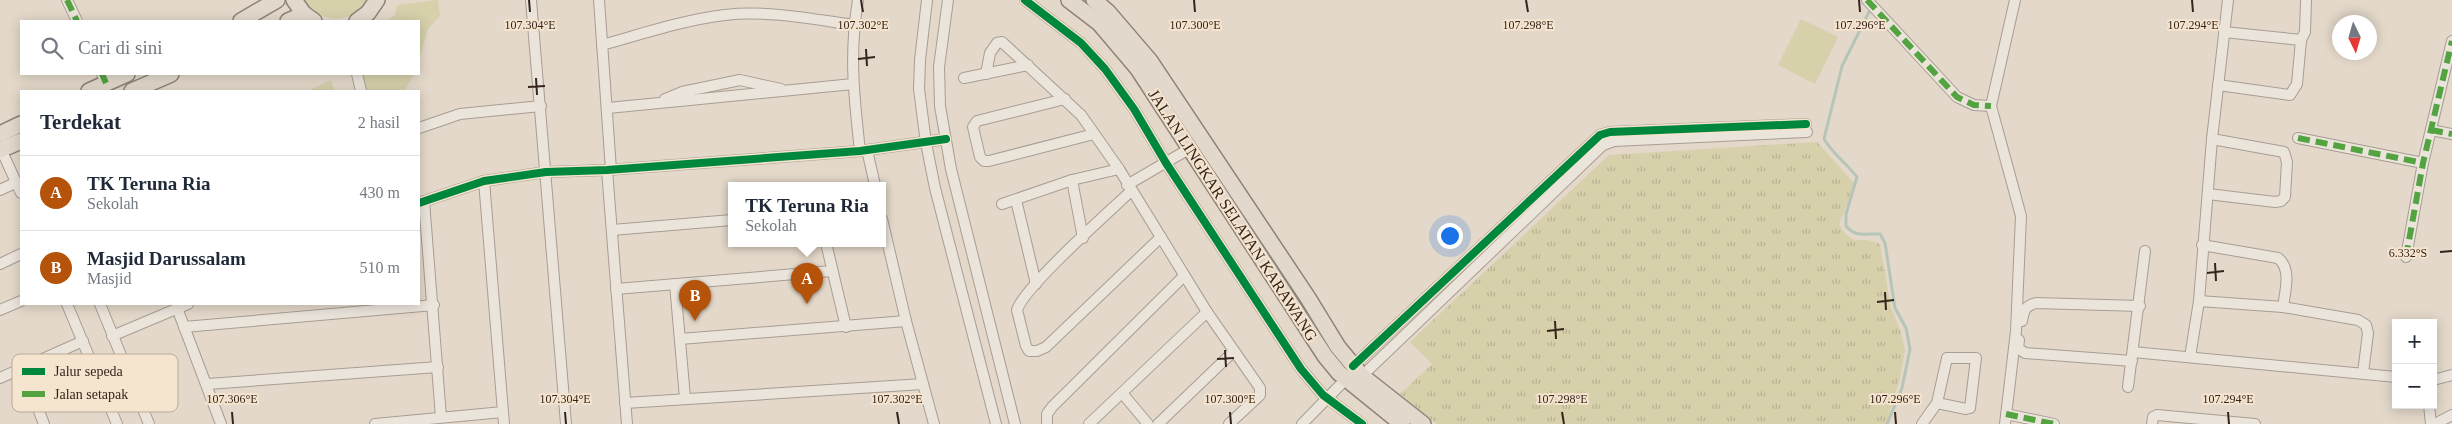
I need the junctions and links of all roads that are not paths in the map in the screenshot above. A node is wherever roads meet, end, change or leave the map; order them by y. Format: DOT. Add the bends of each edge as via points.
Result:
graph roads {
  1 [pos="67,0"];
  2 [pos="277,0"];
  3 [pos="294,0"];
  4 [pos="377,0"];
  5 [pos="531,0"];
  6 [pos="599,0"];
  7 [pos="858,0"];
  8 [pos="928,0"];
  9 [pos="949,0"];
  10 [pos="1025,0"];
  11 [pos="1069,0"];
  12 [pos="1094,0"];
  13 [pos="1867,0"];
  14 [pos="2015,0"];
  15 [pos="2228,0"];
  16 [pos="2306,0"];
  17 [pos="309,18"];
  18 [pos="77,20"];
  19 [pos="243,20"];
  20 [pos="295,20"];
  21 [pos="359,20"];
  22 [pos="854,25"];
  23 [pos="2224,32"];
  24 [pos="2301,40"];
  25 [pos="2452,41"];
  26 [pos="602,45"];
  27 [pos="1028,64"];
  28 [pos="986,74"];
  29 [pos="121,75"];
  30 [pos="169,75"];
  31 [pos="357,75"];
  32 [pos="104,78"];
  33 [pos="964,78"];
  34 [pos="853,84"];
  35 [pos="2218,85"];
  36 [pos="90,90"];
  37 [pos="134,90"];
  38 [pos="361,90"];
  39 [pos="1065,99"];
  40 [pos="541,106"];
  41 [pos="1991,106"];
  42 [pos="608,108"];
  43 [pos="20,124"];
  44 [pos="420,128"];
  45 [pos="1807,128"];
  46 [pos="2430,130"];
  47 [pos="0,134"];
  48 [pos="1094,134"];
  49 [pos="2452,134"];
  50 [pos="2298,138"];
  51 [pos="946,139"];
  52 [pos="2212,139"];
  53 [pos="20,140"];
  54 [pos="926,143"];
  55 [pos="0,149"];
  56 [pos="1189,149"];
  57 [pos="864,151"];
  58 [pos="1166,162"];
  59 [pos="2423,163"];
  60 [pos="1119,169"];
  61 [pos="609,170"];
  62 [pos="546,172"];
  63 [pos="1072,180"];
  64 [pos="484,181"];
  65 [pos="17,182"];
  66 [pos="874,182"];
  67 [pos="1129,188"];
  68 [pos="1234,188"];
  69 [pos="0,190"];
  70 [pos="20,190"];
  71 [pos="2208,194"];
  72 [pos="1220,196"];
  73 [pos="1016,200"];
  74 [pos="421,202"];
  75 [pos="1002,204"];
  76 [pos="728,220"];
  77 [pos="612,230"];
  78 [pos="886,236"];
  79 [pos="1160,237"];
  80 [pos="1083,238"];
  81 [pos="2202,245"];
  82 [pos="827,247"];
  83 [pos="2145,251"];
  84 [pos="20,254"];
  85 [pos="2406,257"];
  86 [pos="0,264"];
  87 [pos="832,271"];
  88 [pos="1184,276"];
  89 [pos="675,284"];
  90 [pos="1036,284"];
  91 [pos="616,289"];
  92 [pos="20,301"];
  93 [pos="2199,301"];
  94 [pos="67,305"];
  95 [pos="100,305"];
  96 [pos="185,305"];
  97 [pos="434,305"];
  98 [pos="2140,306"];
  99 [pos="2283,307"];
  100 [pos="177,308"];
  101 [pos="0,310"];
  102 [pos="1207,312"];
  103 [pos="906,321"];
  104 [pos="184,327"];
  105 [pos="846,327"];
  106 [pos="112,336"];
  107 [pos="680,339"];
  108 [pos="82,341"];
  109 [pos="1234,351"];
  110 [pos="53,354"];
  111 [pos="87,354"];
  112 [pos="120,354"];
  113 [pos="2133,357"];
  114 [pos="2190,357"];
  115 [pos="438,367"];
  116 [pos="12,373"];
  117 [pos="2363,373"];
  118 [pos="1354,374"];
  119 [pos="2452,375"];
  120 [pos="2392,377"];
  121 [pos="0,378"];
  122 [pos="2437,379"];
  123 [pos="208,384"];
  124 [pos="923,384"];
  125 [pos="2128,387"];
  126 [pos="1122,393"];
  127 [pos="685,398"];
  128 [pos="1328,399"];
  129 [pos="625,403"];
  130 [pos="1936,403"];
  131 [pos="2430,409"];
  132 [pos="39,412"];
  133 [pos="112,412"];
  134 [pos="144,412"];
  135 [pos="503,412"];
  136 [pos="2452,415"];
  137 [pos="441,416"];
  138 [pos="2006,419"];
  139 [pos="1162,423"];
  140 [pos="44,424"];
  141 [pos="117,424"];
  142 [pos="149,424"];
  143 [pos="222,424"];
  144 [pos="374,424"];
  145 [pos="504,424"];
  146 [pos="566,424"];
  147 [pos="627,424"];
  148 [pos="934,424"];
  149 [pos="996,424"];
  150 [pos="1015,424"];
  151 [pos="1047,424"];
  152 [pos="1089,424"];
  153 [pos="1148,424"];
  154 [pos="1229,424"];
  155 [pos="1302,424"];
  156 [pos="1362,424"];
  157 [pos="1402,424"];
  158 [pos="1423,424"];
  159 [pos="1922,424"];
  160 [pos="2054,424"];
  161 [pos="2152,424"];
  162 [pos="2255,424"];
  163 [pos="2431,424"];
  164 [pos="2435,424"];
  1 -- 18 [label="street"];
  2 -- 19 [label="main road"];
  3 -- 17 [label="main road"];
  4 -- 21 [label="main road" via="368,14"];
  5 -- 40 [label="street"];
  6 -- 26 [label="street"];
  7 -- 22 [label="street"];
  8 -- 54 [label="street" via="919,89"];
  9 -- 51 [label="street" via="939,67 940,106"];
  10 -- 58 [label="street" via="1081,43 1105,69"];
  11 -- 56 [label="main road, JALAN LINGKAR SELATAN KARAWANG" via="1098,23 1138,69"];
  12 -- 68 [label="main road, JALAN LINGKAR SELATAN KARAWANG" via="1150,60"];
  13 -- 41 [label="street" via="1957,97 1974,105"];
  14 -- 41 [label="street"];
  15 -- 23 [label="street"];
  16 -- 24 [label="street" via="2305,32"];
  17 -- 20 [label="main road"];
  22 -- 26 [label="street" via="776,15 724,15"];
  22 -- 34 [label="street"];
  23 -- 24 [label="street"];
  23 -- 35 [label="street"];
  24 -- 35 [label="street" via="2297,84 2290,95"];
  25 -- 46 [label="street"];
  26 -- 42 [label="street"];
  27 -- 28 [label="street"];
  27 -- 28 [label="street" via="1000,42 991,49"];
  27 -- 39 [label="street"];
  28 -- 33 [label="street"];
  29 -- 32 [label="main road"];
  30 -- 37 [label="main road"];
  31 -- 38 [label="street"];
  32 -- 36 [label="main road"];
  34 -- 42 [label="street"];
  34 -- 57 [label="street"];
  35 -- 52 [label="street"];
  39 -- 48 [label="street"];
  39 -- 48 [label="street" via="977,121 974,127 980,157 989,161"];
  40 -- 44 [label="street" via="460,114"];
  40 -- 62 [label="street"];
  41 -- 138 [label="street" via="2021,216 2016,331"];
  42 -- 61 [label="street"];
  43 -- 47 [label="main road"];
  45 -- 118 [label="street" via="1614,141 1603,145"];
  46 -- 49 [label="street"];
  46 -- 59 [label="street"];
  48 -- 60 [label="street"];
  50 -- 59 [label="street"];
  51 -- 54 [label="street"];
  51 -- 150 [label="street"];
  52 -- 71 [label="street"];
  52 -- 71 [label="street" via="2284,152 2287,162 2285,197 2275,202"];
  53 -- 55 [label="main road"];
  54 -- 57 [label="street"];
  54 -- 149 [label="street"];
  55 -- 65 [label="street"];
  56 -- 58 [label="street"];
  56 -- 72 [label="main road, JALAN LINGKAR SELATAN KARAWANG"];
  57 -- 61 [label="street"];
  57 -- 66 [label="street"];
  58 -- 67 [label="street"];
  58 -- 128 [label="street" via="1301,369"];
  59 -- 85 [label="street"];
  60 -- 63 [label="street"];
  60 -- 67 [label="street"];
  61 -- 62 [label="street"];
  61 -- 77 [label="street"];
  62 -- 64 [label="street"];
  62 -- 146 [label="street"];
  63 -- 73 [label="street"];
  63 -- 80 [label="street"];
  64 -- 74 [label="street"];
  64 -- 135 [label="street"];
  65 -- 69 [label="street"];
  65 -- 70 [label="street"];
  67 -- 79 [label="street"];
  67 -- 80 [label="street"];
  68 -- 72 [label="main road"];
  68 -- 118 [label="main road, JALAN LINGKAR SELATAN KARAWANG" via="1308,298"];
  71 -- 81 [label="street"];
  72 -- 118 [label="main road, JALAN LINGKAR SELATAN KARAWANG" via="1325,356"];
  73 -- 75 [label="street"];
  73 -- 90 [label="street"];
  74 -- 97 [label="street"];
  76 -- 77 [label="street"];
  77 -- 91 [label="street"];
  78 -- 103 [label="street"];
  79 -- 88 [label="street"];
  79 -- 90 [label="street" via="1046,347 1030,351 1017,310"];
  80 -- 90 [label="street"];
  81 -- 93 [label="street"];
  81 -- 99 [label="street" via="2278,258 2285,263"];
  82 -- 87 [label="street"];
  83 -- 98 [label="street"];
  84 -- 86 [label="street"];
  87 -- 89 [label="street"];
  87 -- 105 [label="street"];
  88 -- 102 [label="street"];
  88 -- 151 [label="street" via="1052,407 1047,414"];
  89 -- 91 [label="street"];
  89 -- 107 [label="street"];
  91 -- 129 [label="street"];
  92 -- 101 [label="street"];
  93 -- 99 [label="street"];
  93 -- 114 [label="street"];
  94 -- 108 [label="street"];
  95 -- 106 [label="street"];
  96 -- 100 [label="street"];
  97 -- 104 [label="street"];
  97 -- 115 [label="street"];
  98 -- 113 [label="street"];
  98 -- 113 [label="street" via="2028,305 2024,309 2018,348 2025,353"];
  99 -- 117 [label="street" via="2358,320 2366,325 2368,334"];
  100 -- 104 [label="street"];
  100 -- 106 [label="street"];
  102 -- 109 [label="street"];
  102 -- 126 [label="street"];
  103 -- 105 [label="street"];
  103 -- 124 [label="street"];
  104 -- 123 [label="street"];
  105 -- 107 [label="street"];
  106 -- 112 [label="street"];
  107 -- 127 [label="street"];
  108 -- 110 [label="street"];
  108 -- 111 [label="street"];
  109 -- 139 [label="street"];
  109 -- 154 [label="street" via="1261,391"];
  113 -- 114 [label="street"];
  113 -- 125 [label="street"];
  114 -- 117 [label="street"];
  115 -- 123 [label="street"];
  115 -- 137 [label="street"];
  116 -- 121 [label="street"];
  117 -- 120 [label="street"];
  118 -- 128 [label="street"];
  118 -- 157 [label="main road, JALAN LINGKAR SELATAN KARAWANG"];
  118 -- 158 [label="main road, JALAN LINGKAR SELATAN KARAWANG"];
  119 -- 122 [label="street"];
  123 -- 143 [label="street"];
  124 -- 127 [label="street"];
  124 -- 148 [label="street"];
  126 -- 152 [label="street"];
  126 -- 153 [label="street"];
  127 -- 129 [label="street"];
  128 -- 155 [label="street"];
  128 -- 156 [label="street"];
  129 -- 147 [label="street"];
  130 -- 130 [label="street" via="1947,358 1976,358 1970,408"];
  130 -- 159 [label="street"];
  131 -- 163 [label="street"];
  132 -- 140 [label="street"];
  133 -- 141 [label="street"];
  134 -- 142 [label="street"];
  135 -- 137 [label="street"];
  135 -- 145 [label="street"];
  136 -- 164 [label="street"];
  137 -- 144 [label="street"];
  138 -- 160 [label="street"];
  161 -- 162 [label="street" via="2157,415"];
}
